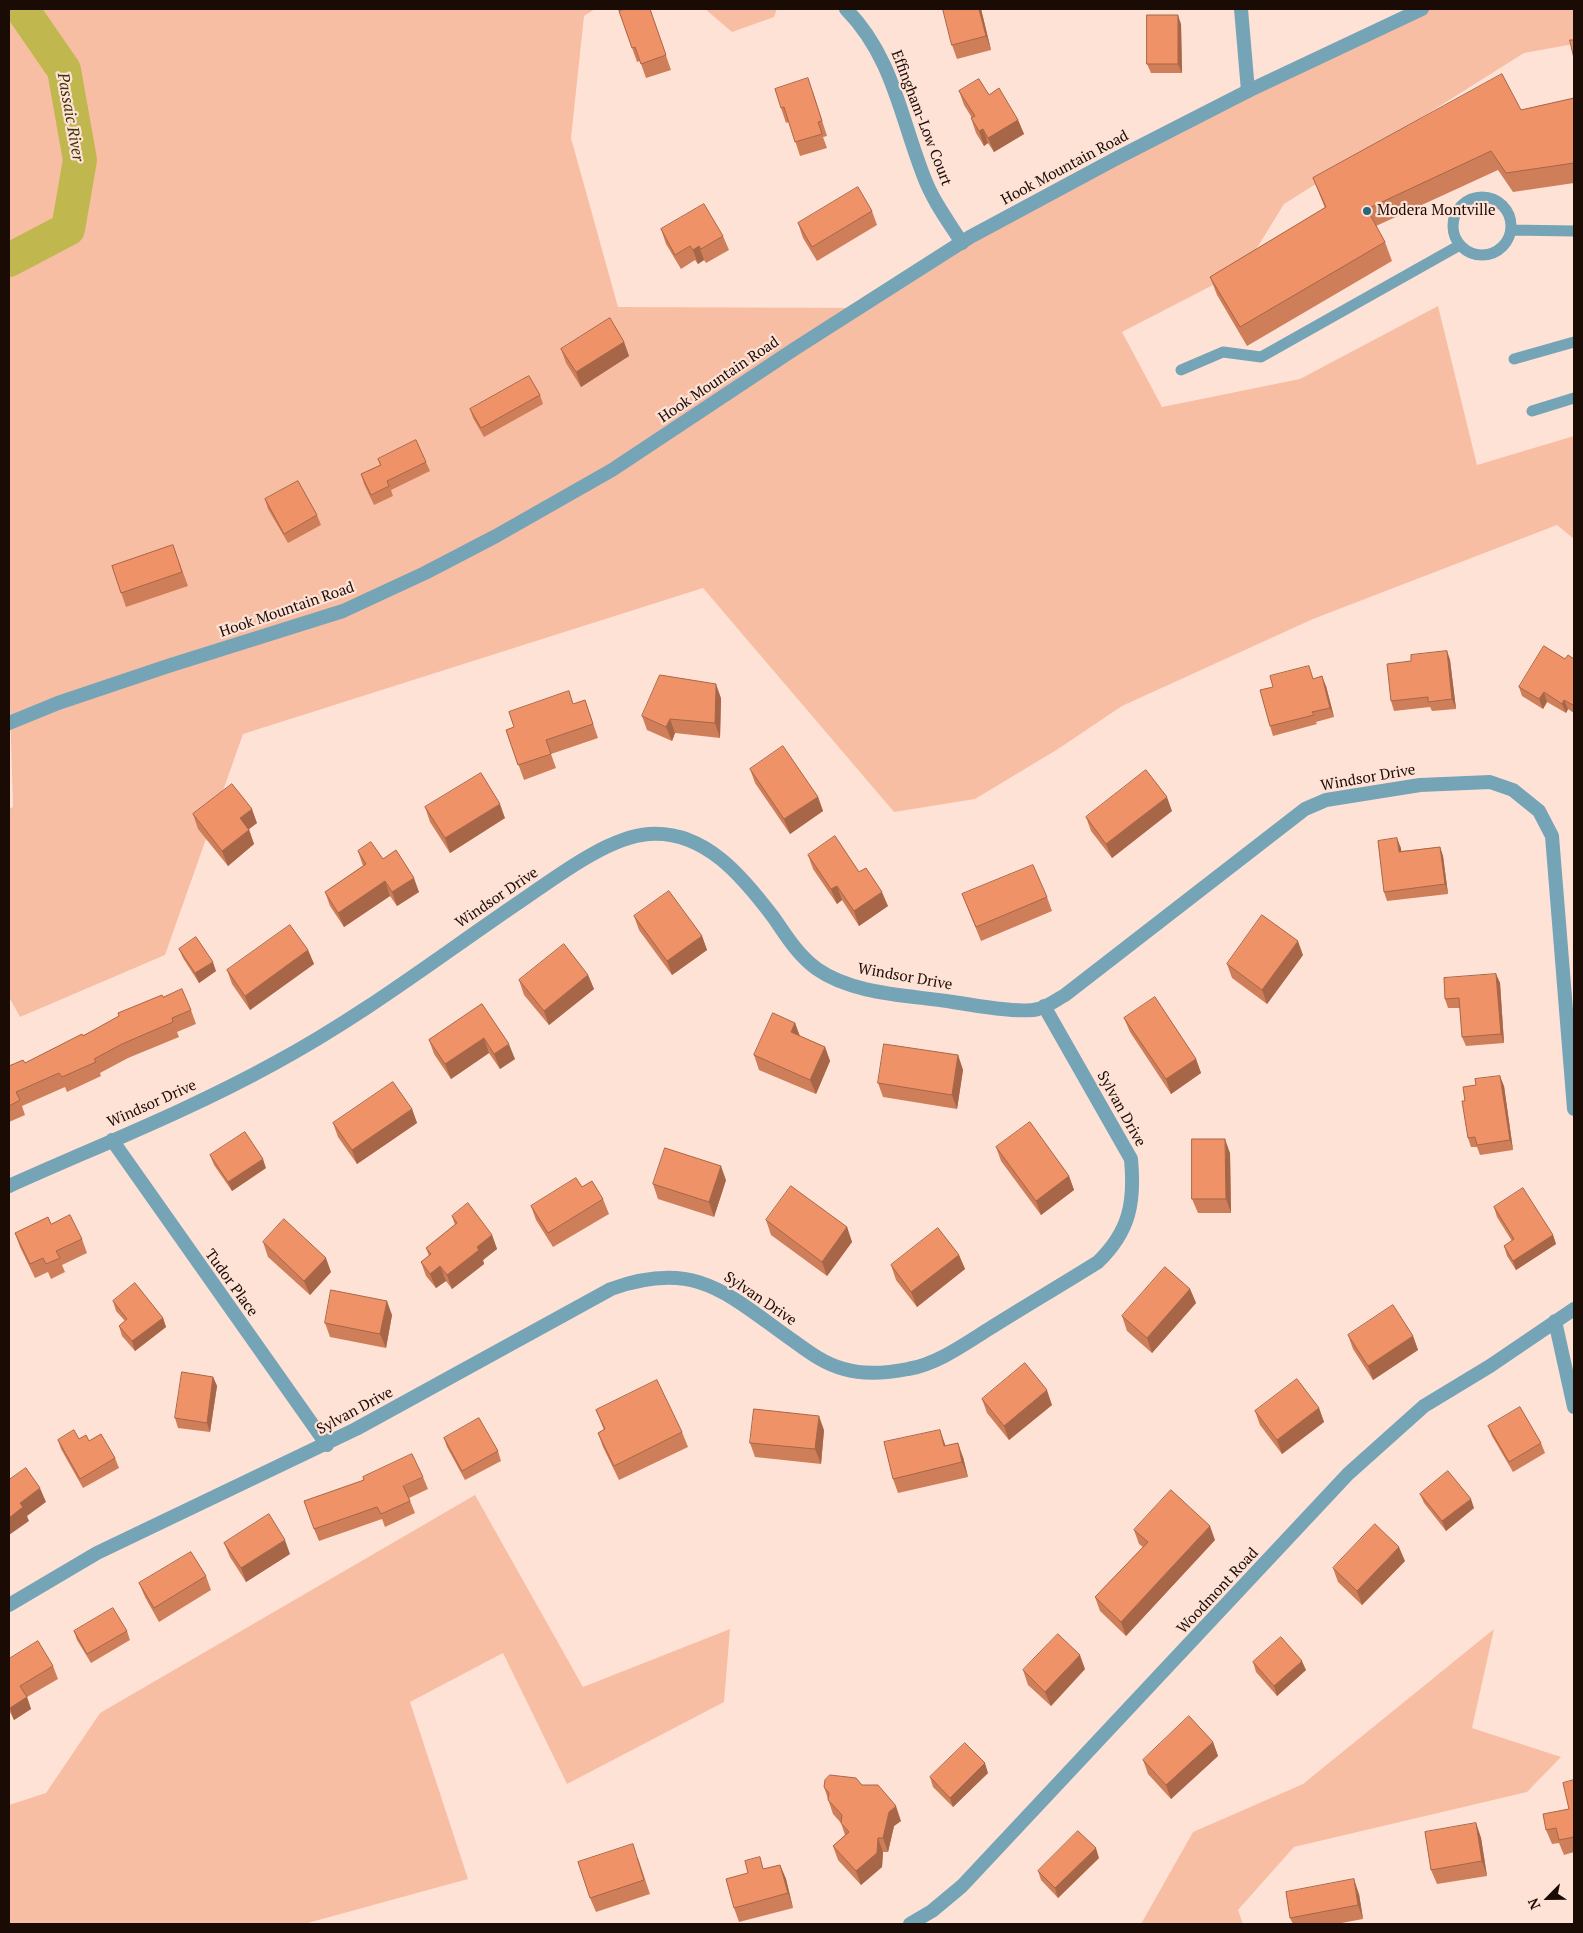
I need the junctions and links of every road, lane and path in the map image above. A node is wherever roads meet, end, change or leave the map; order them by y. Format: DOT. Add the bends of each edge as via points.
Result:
graph roads {
  1 [pos="846,9"];
  2 [pos="1241,9"];
  3 [pos="1422,9"];
  4 [pos="1248,91"];
  5 [pos="1512,230"];
  6 [pos="1574,231"];
  7 [pos="962,243"];
  8 [pos="1460,245"];
  9 [pos="1574,342"];
  10 [pos="1514,358"];
  11 [pos="1181,370"];
  12 [pos="1574,398"];
  13 [pos="1532,410"];
  14 [pos="9,723"];
  15 [pos="1044,1006"];
  16 [pos="1574,1109"];
  17 [pos="112,1140"];
  18 [pos="9,1186"];
  19 [pos="1574,1309"];
  20 [pos="1555,1321"];
  21 [pos="1574,1407"];
  22 [pos="327,1445"];
  23 [pos="9,1605"];
  24 [pos="910,1924"];
  1 -- 7 [label="street, Effingham-Low Court" via="878,51 890,76 924,177"];
  2 -- 4 [label="street"];
  3 -- 4 [label="street, Hook Mountain Road"];
  4 -- 7 [label="street, Hook Mountain Road"];
  5 -- 6 [label="lane"];
  5 -- 8 [label="lane" via="1503,247 1486,256 1467,252"];
  5 -- 8 [label="lane" via="1508,211 1501,203 1492,198 1473,198 1458,209 1454,218 1455,237"];
  7 -- 14 [label="street, Hook Mountain Road" via="612,470 425,573 343,611 168,666"];
  8 -- 11 [label="lane" via="1261,357 1223,352"];
  9 -- 10 [label="lane"];
  12 -- 13 [label="lane"];
  15 -- 16 [label="street, Windsor Drive" via="1065,995 1305,808 1326,800 1420,785 1490,782 1513,790 1540,811 1552,836"];
  15 -- 17 [label="street, Windsor Drive" via="1036,1010 990,1007 842,982 819,971 797,953 748,887 715,853 678,835 646,834 616,842 570,868 335,1028 276,1063"];
  15 -- 22 [label="street, Sylvan Drive" via="1130,1159 1133,1183 1131,1208 1116,1243 1098,1262 938,1358 908,1369 875,1372 845,1370 820,1359 724,1290 674,1277 636,1280 611,1289"];
  17 -- 18 [label="street, Windsor Drive"];
  17 -- 22 [label="street, Tudor Place"];
  19 -- 20 [label="street, Woodmont Road"];
  20 -- 21 [label="street"];
  20 -- 24 [label="street, Woodmont Road" via="1424,1406 1396,1429 1348,1474 962,1886"];
  22 -- 23 [label="street, Sylvan Drive" via="97,1553"];
}
